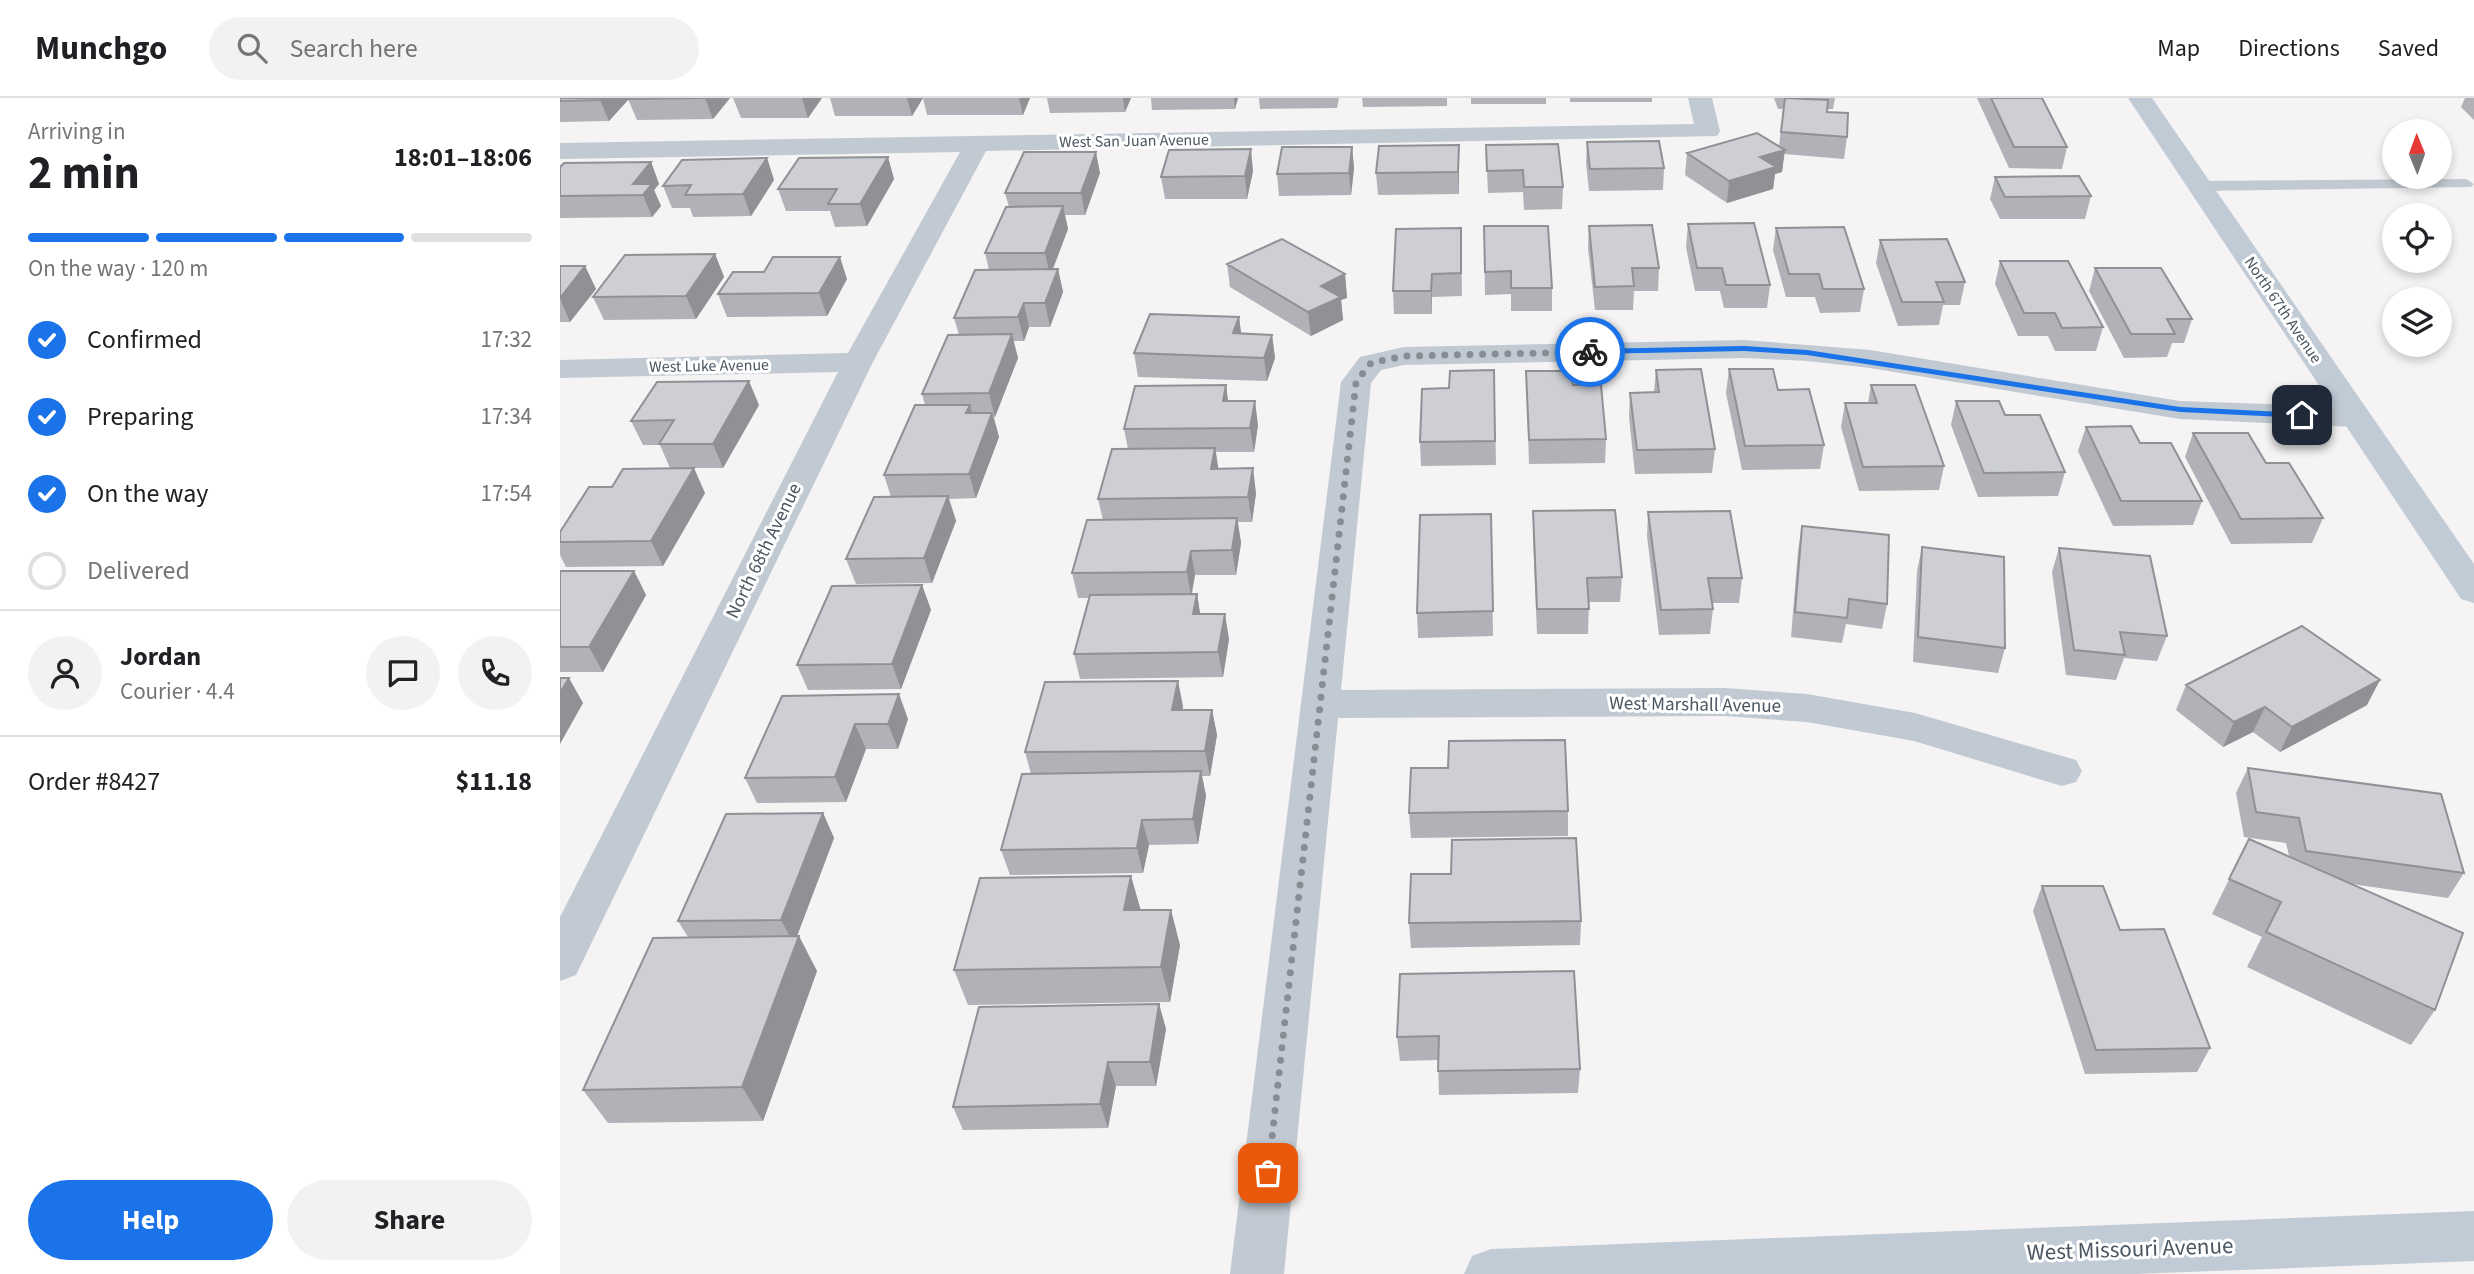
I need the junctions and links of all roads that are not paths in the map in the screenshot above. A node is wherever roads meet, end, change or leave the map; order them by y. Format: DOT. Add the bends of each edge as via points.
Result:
graph roads {
  1 [pos="1700,98"];
  2 [pos="2140,98"];
  3 [pos="977,144"];
  4 [pos="560,152"];
  5 [pos="2466,184"];
  6 [pos="2199,186"];
  7 [pos="858,362"];
  8 [pos="560,369"];
  9 [pos="2355,417"];
  10 [pos="2474,591"];
  11 [pos="1320,704"];
  12 [pos="2062,771"];
  13 [pos="560,962"];
  14 [pos="2474,1236"];
  15 [pos="1258,1274"];
  16 [pos="1491,1274"];
  1 -- 3 [label="street, West San Juan Avenue" via="1708,131"];
  2 -- 6 [label="main road, North 67th Avenue"];
  3 -- 4 [label="street, West San Juan Avenue"];
  3 -- 7 [label="street, North 68th Avenue"];
  5 -- 6 [label="lane"];
  6 -- 9 [label="main road, North 67th Avenue"];
  7 -- 8 [label="street, West Luke Avenue"];
  7 -- 13 [label="street, North 68th Avenue"];
  9 -- 10 [label="main road, North 67th Avenue"];
  9 -- 11 [label="street" via="2180,410 1870,359 1744,349 1404,356 1371,363 1356,382"];
  11 -- 12 [label="street, West Marshall Avenue" via="1726,702 1807,708 1915,727"];
  11 -- 15 [label="street"];
  14 -- 16 [label="main road, West Missouri Avenue"];
}
